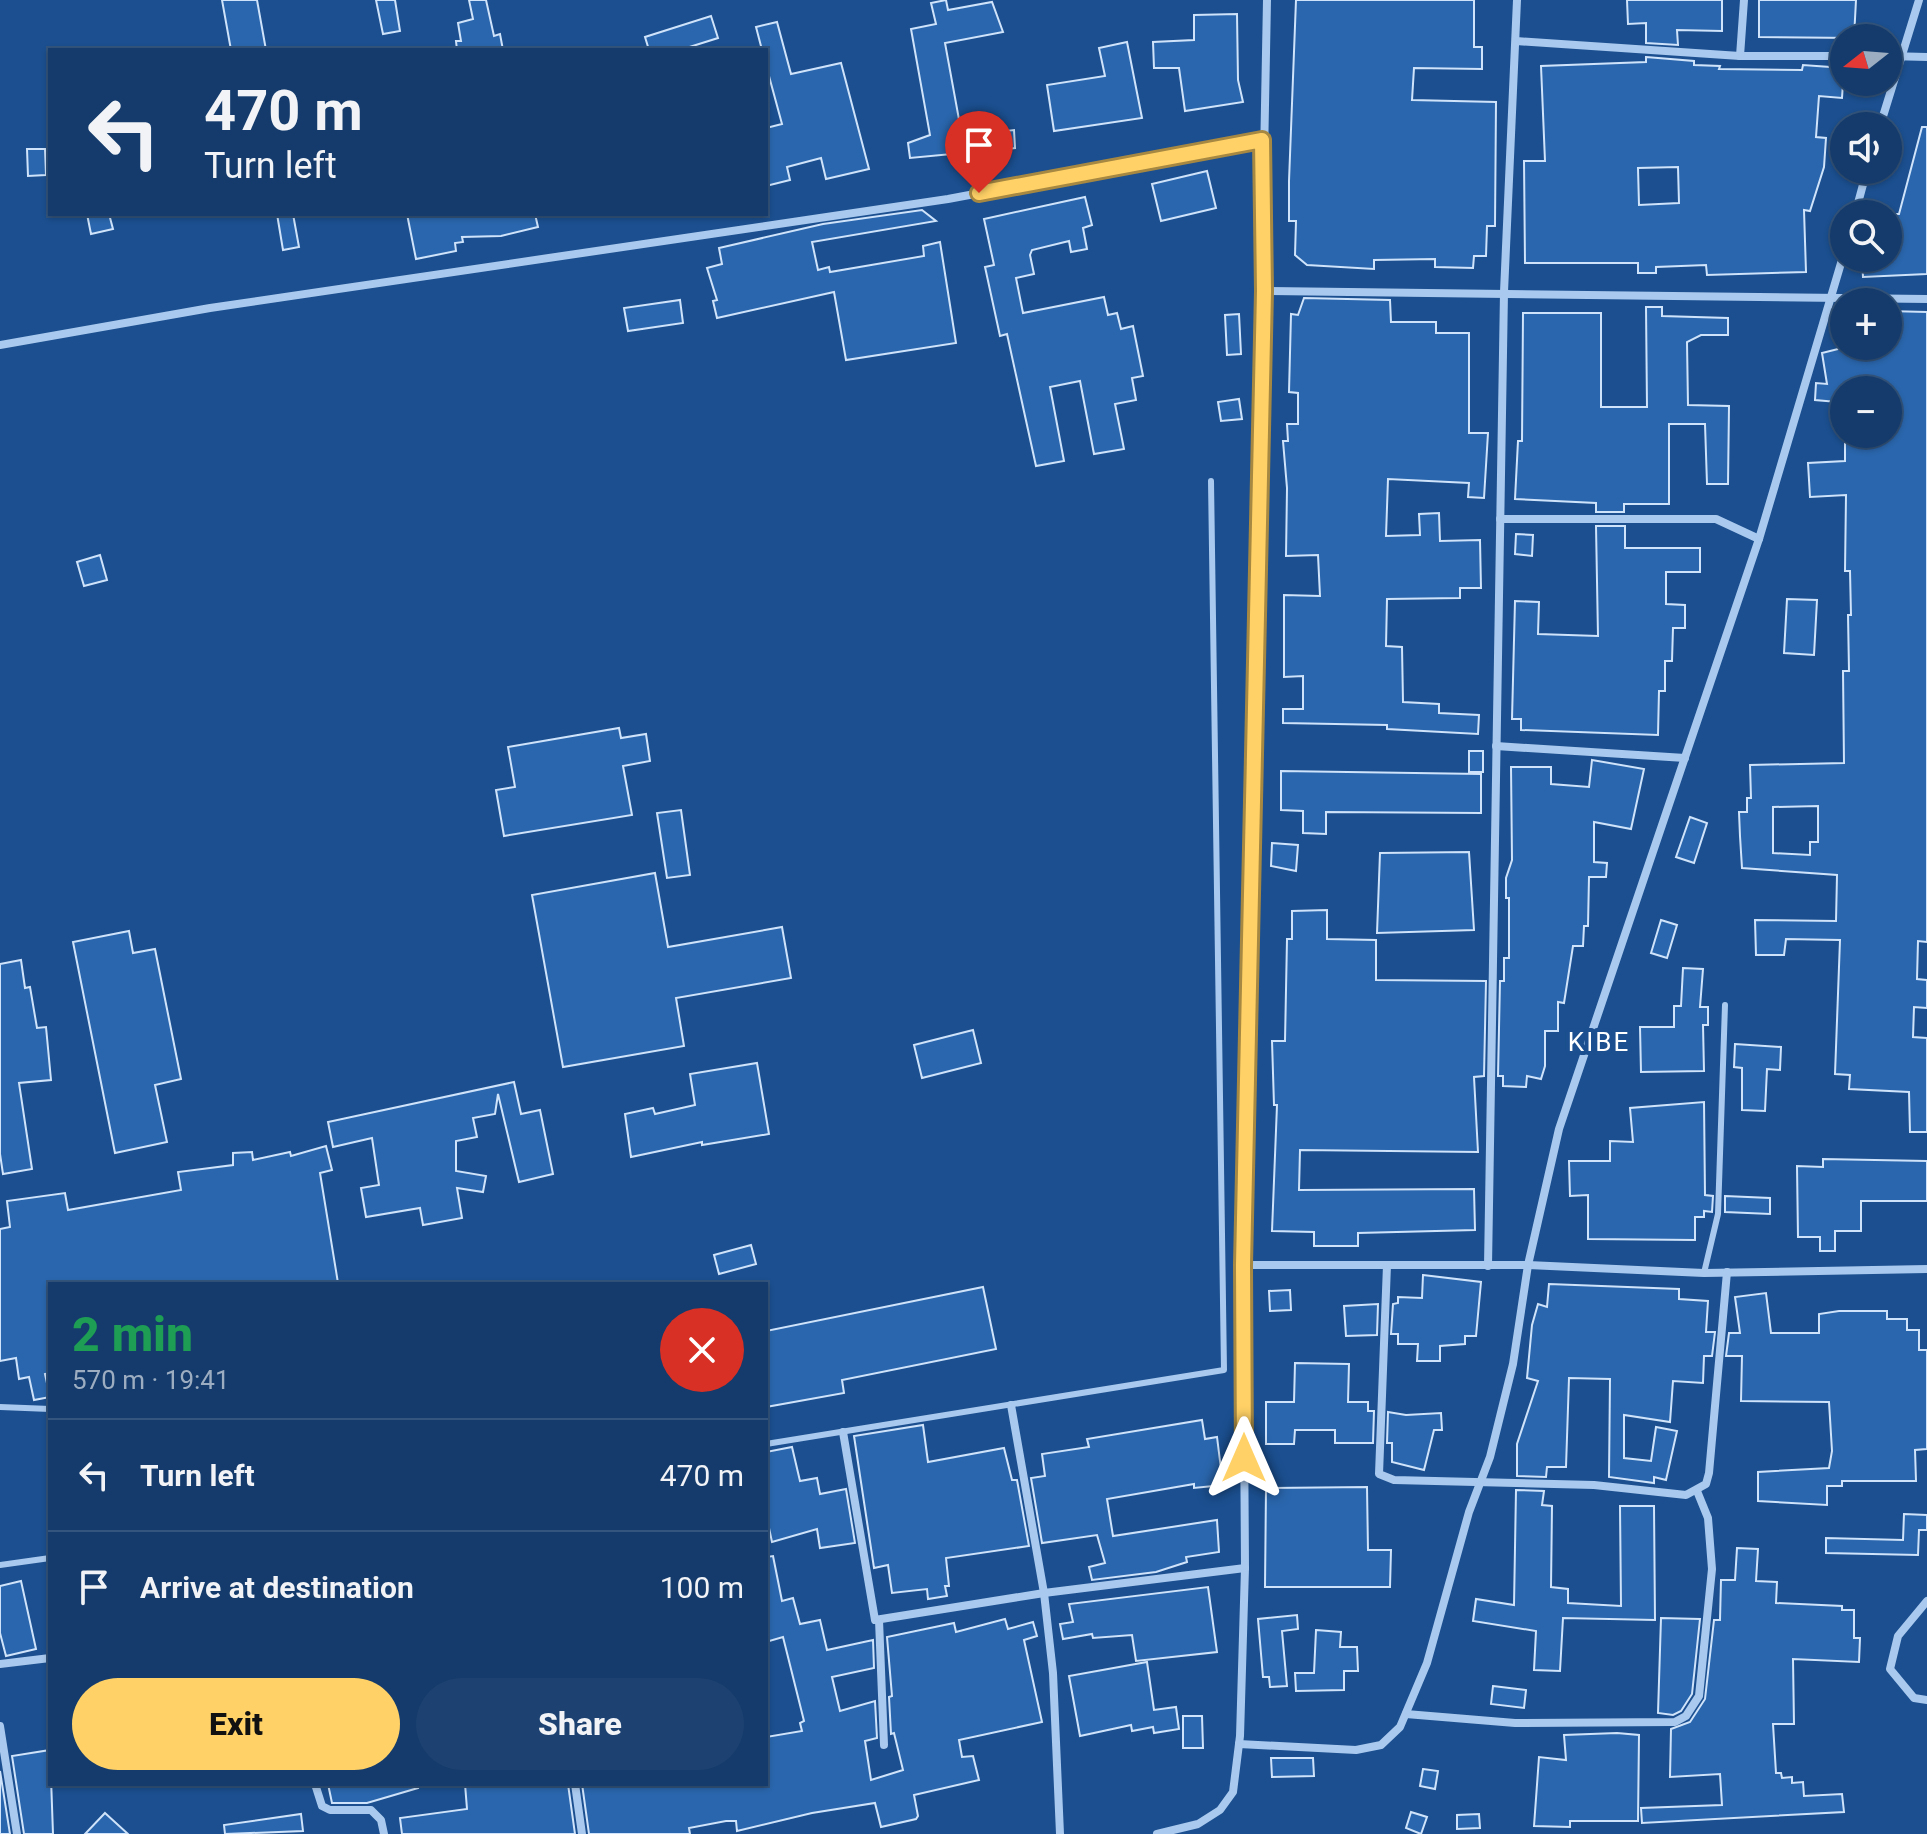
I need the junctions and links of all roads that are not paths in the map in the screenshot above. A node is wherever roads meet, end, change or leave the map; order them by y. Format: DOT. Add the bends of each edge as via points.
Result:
graph roads {
  1 [pos="1267,0"];
  2 [pos="1517,0"];
  3 [pos="1744,0"];
  4 [pos="1919,0"];
  5 [pos="1516,41"];
  6 [pos="1902,50"];
  7 [pos="1740,56"];
  8 [pos="1830,56"];
  9 [pos="1902,56"];
  10 [pos="1927,57"];
  11 [pos="1262,140"];
  12 [pos="1264,291"];
  13 [pos="1504,292"];
  14 [pos="1830,299"];
  15 [pos="1902,299"];
  16 [pos="1927,299"];
  17 [pos="1830,302"];
  18 [pos="0,345"];
  19 [pos="1211,481"];
  20 [pos="1500,519"];
  21 [pos="1759,539"];
  22 [pos="1496,746"];
  23 [pos="1685,758"];
  24 [pos="1725,1005"];
  25 [pos="1243,1265"];
  26 [pos="1387,1265"];
  27 [pos="1528,1265"];
  28 [pos="1488,1266"];
  29 [pos="1927,1269"];
  30 [pos="1727,1272"];
  31 [pos="1704,1273"];
  32 [pos="1011,1405"];
  33 [pos="0,1407"];
  34 [pos="48,1409"];
  35 [pos="843,1432"];
  36 [pos="768,1444"];
  37 [pos="1482,1480"];
  38 [pos="1697,1491"];
  39 [pos="48,1558"];
  40 [pos="0,1565"];
  41 [pos="1245,1568"];
  42 [pos="1044,1593"];
  43 [pos="1927,1601"];
  44 [pos="879,1620"];
  45 [pos="48,1658"];
  46 [pos="0,1664"];
  47 [pos="1927,1700"];
  48 [pos="1406,1714"];
  49 [pos="0,1726"];
  50 [pos="1239,1744"];
  51 [pos="884,1745"];
  52 [pos="316,1786"];
  53 [pos="575,1786"];
  54 [pos="17,1834"];
  55 [pos="384,1834"];
  56 [pos="582,1834"];
  57 [pos="1060,1834"];
  58 [pos="1157,1834"];
  1 -- 11 [label="street"];
  2 -- 5 [label="street"];
  3 -- 7 [label="street"];
  4 -- 6 [label="street"];
  5 -- 7 [label="street"];
  5 -- 13 [label="street"];
  7 -- 8 [label="street"];
  9 -- 10 [label="street"];
  11 -- 12 [label="street"];
  11 -- 18 [label="street" via="948,199 225,305"];
  12 -- 13 [label="street"];
  12 -- 25 [label="street"];
  13 -- 14 [label="street"];
  13 -- 20 [label="street"];
  15 -- 16 [label="street"];
  17 -- 21 [label="street"];
  19 -- 32 [label="lane" via="1224,1370"];
  20 -- 21 [label="street" via="1716,519"];
  20 -- 22 [label="street"];
  21 -- 23 [label="street"];
  22 -- 23 [label="street"];
  22 -- 28 [label="street"];
  23 -- 27 [label="street" via="1559,1129"];
  24 -- 31 [label="lane" via="1718,1214"];
  25 -- 26 [label="street"];
  25 -- 41 [label="street"];
  26 -- 28 [label="street"];
  26 -- 37 [label="street" via="1379,1474 1394,1480"];
  27 -- 28 [label="street"];
  27 -- 31 [label="street"];
  27 -- 37 [label="street" via="1513,1364"];
  29 -- 30 [label="street"];
  30 -- 31 [label="street"];
  30 -- 38 [label="street" via="1709,1473"];
  32 -- 35 [label="lane"];
  32 -- 42 [label="street"];
  33 -- 34 [label="lane"];
  35 -- 36 [label="lane"];
  35 -- 44 [label="street" via="871,1613"];
  37 -- 38 [label="street" via="1686,1495"];
  37 -- 48 [label="street" via="1427,1663"];
  38 -- 48 [label="street" via="1708,1518 1712,1569 1699,1696 1686,1716 1675,1722 1515,1723"];
  39 -- 40 [label="lane"];
  41 -- 42 [label="street"];
  41 -- 50 [label="street"];
  42 -- 44 [label="street"];
  42 -- 57 [label="street"];
  43 -- 47 [label="street" via="1898,1636 1890,1669 1914,1698"];
  44 -- 51 [label="street"];
  45 -- 46 [label="street"];
  48 -- 50 [label="street" via="1381,1745 1368,1749"];
  49 -- 54 [label="street"];
  50 -- 58 [label="street" via="1233,1792 1220,1810 1198,1824"];
  52 -- 55 [label="street" via="322,1806 371,1810 381,1820"];
  53 -- 56 [label="street"];
}
